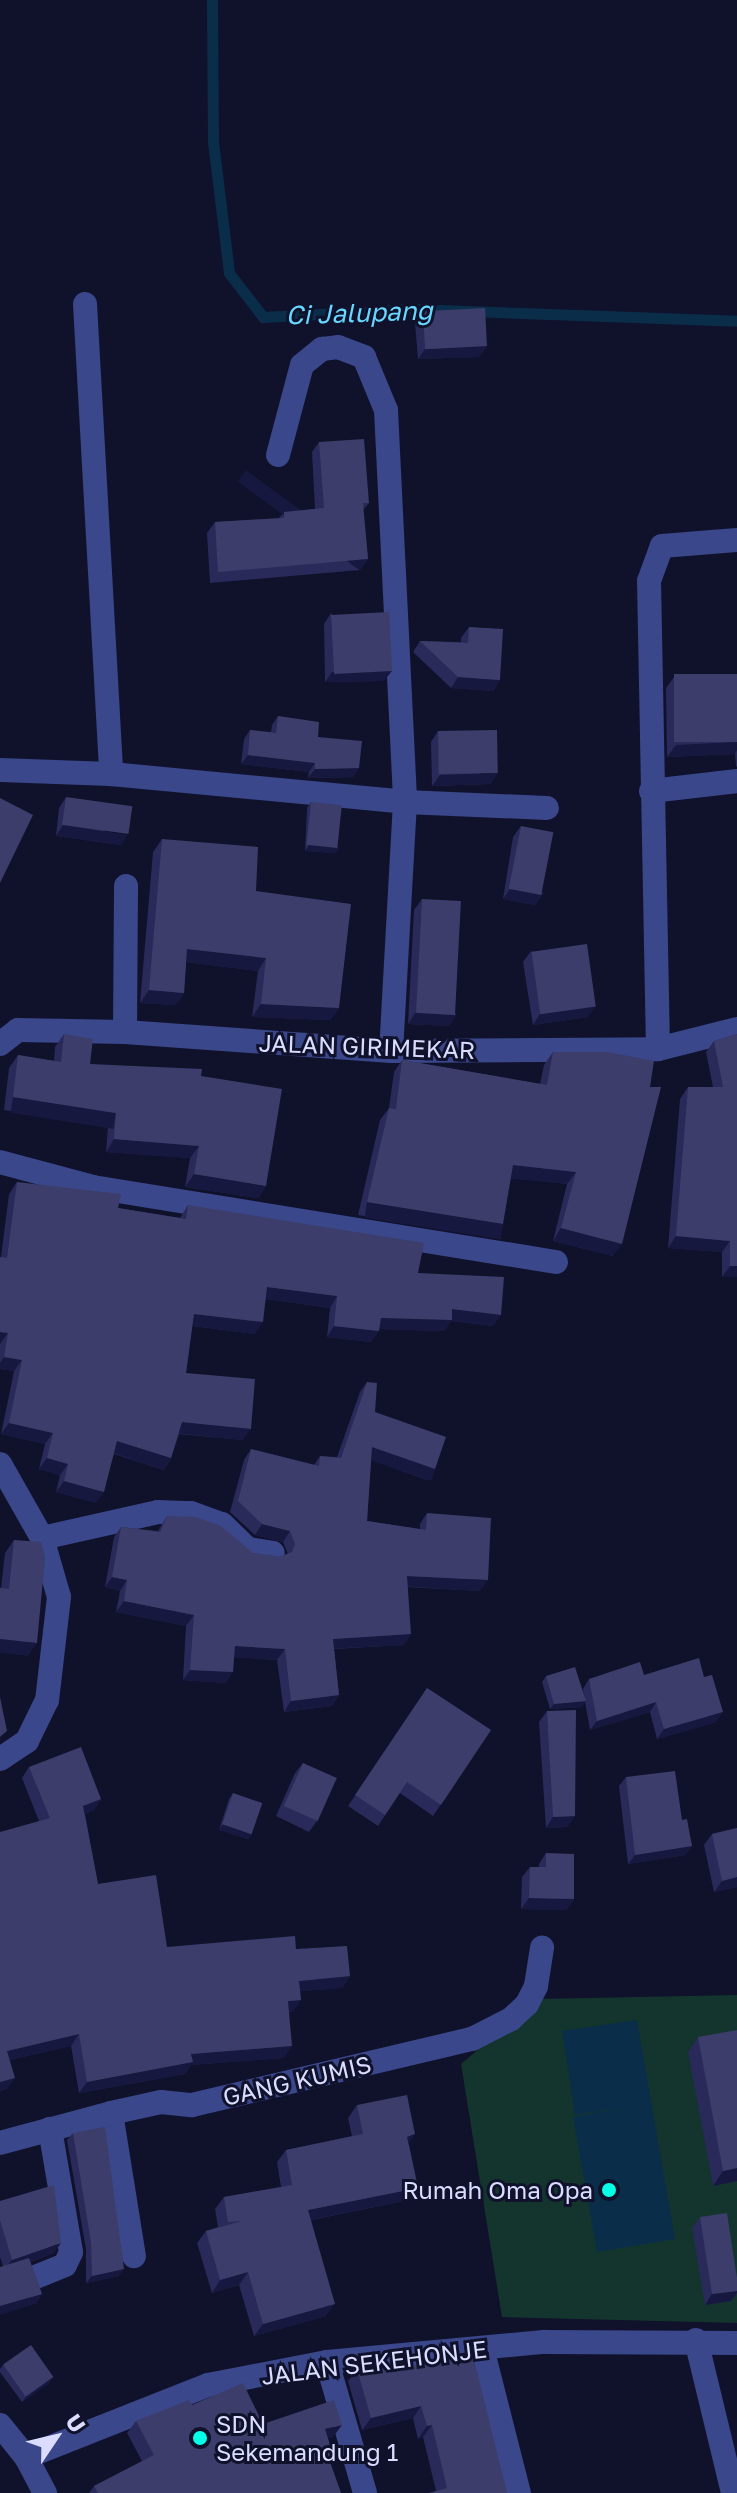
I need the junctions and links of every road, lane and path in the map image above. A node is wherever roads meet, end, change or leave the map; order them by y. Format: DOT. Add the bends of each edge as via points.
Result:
graph roads {
  1 [pos="85,304"];
  2 [pos="278,455"];
  3 [pos="737,540"];
  4 [pos="111,774"];
  5 [pos="2,777"];
  6 [pos="737,781"];
  7 [pos="651,791"];
  8 [pos="405,802"];
  9 [pos="547,808"];
  10 [pos="126,886"];
  11 [pos="737,1029"];
  12 [pos="6,1030"];
  13 [pos="125,1032"];
  14 [pos="658,1049"];
  15 [pos="391,1051"];
  16 [pos="0,1162"];
  17 [pos="556,1262"];
  18 [pos="0,1464"];
  19 [pos="42,1538"];
  20 [pos="273,1553"];
  21 [pos="0,1759"];
  22 [pos="542,1947"];
  23 [pos="111,2113"];
  24 [pos="50,2129"];
  25 [pos="0,2143"];
  26 [pos="134,2256"];
  27 [pos="38,2276"];
  28 [pos="696,2340"];
  29 [pos="737,2343"];
  30 [pos="482,2348"];
  31 [pos="327,2362"];
  32 [pos="0,2425"];
  33 [pos="26,2457"];
  34 [pos="45,2493"];
  35 [pos="365,2493"];
  36 [pos="519,2493"];
  37 [pos="733,2493"];
  1 -- 4 [label="street"];
  2 -- 8 [label="street" via="302,365 322,349 338,347 364,357 386,410"];
  3 -- 7 [label="street" via="662,546 649,581"];
  4 -- 5 [label="street"];
  4 -- 8 [label="street"];
  6 -- 7 [label="street"];
  7 -- 14 [label="street"];
  8 -- 9 [label="street"];
  8 -- 15 [label="street"];
  10 -- 13 [label="street"];
  11 -- 14 [label="street, JALAN GIRIMEKAR"];
  12 -- 13 [label="street, JALAN GIRIMEKAR"];
  13 -- 15 [label="street, JALAN GIRIMEKAR"];
  14 -- 15 [label="street, JALAN GIRIMEKAR"];
  16 -- 17 [label="street" via="93,1187"];
  18 -- 19 [label="street"];
  19 -- 20 [label="street" via="142,1514 191,1513 222,1524 248,1549"];
  19 -- 21 [label="street" via="59,1597 54,1677 27,1741"];
  22 -- 23 [label="street, GANG KUMIS" via="536,1986 527,2004 511,2019 472,2039 192,2105 161,2102"];
  23 -- 24 [label="street, GANG KUMIS"];
  23 -- 26 [label="street"];
  24 -- 25 [label="street, GANG KUMIS"];
  24 -- 27 [label="street" via="71,2252 65,2265"];
  28 -- 29 [label="street, JALAN SEKEHONJE"];
  28 -- 30 [label="street, JALAN SEKEHONJE"];
  28 -- 37 [label="street"];
  30 -- 31 [label="street, JALAN SEKEHONJE"];
  30 -- 36 [label="street"];
  31 -- 33 [label="street, JALAN SEKEHONJE" via="208,2385"];
  31 -- 35 [label="street"];
  32 -- 33 [label="street"];
  33 -- 34 [label="street"];
}
